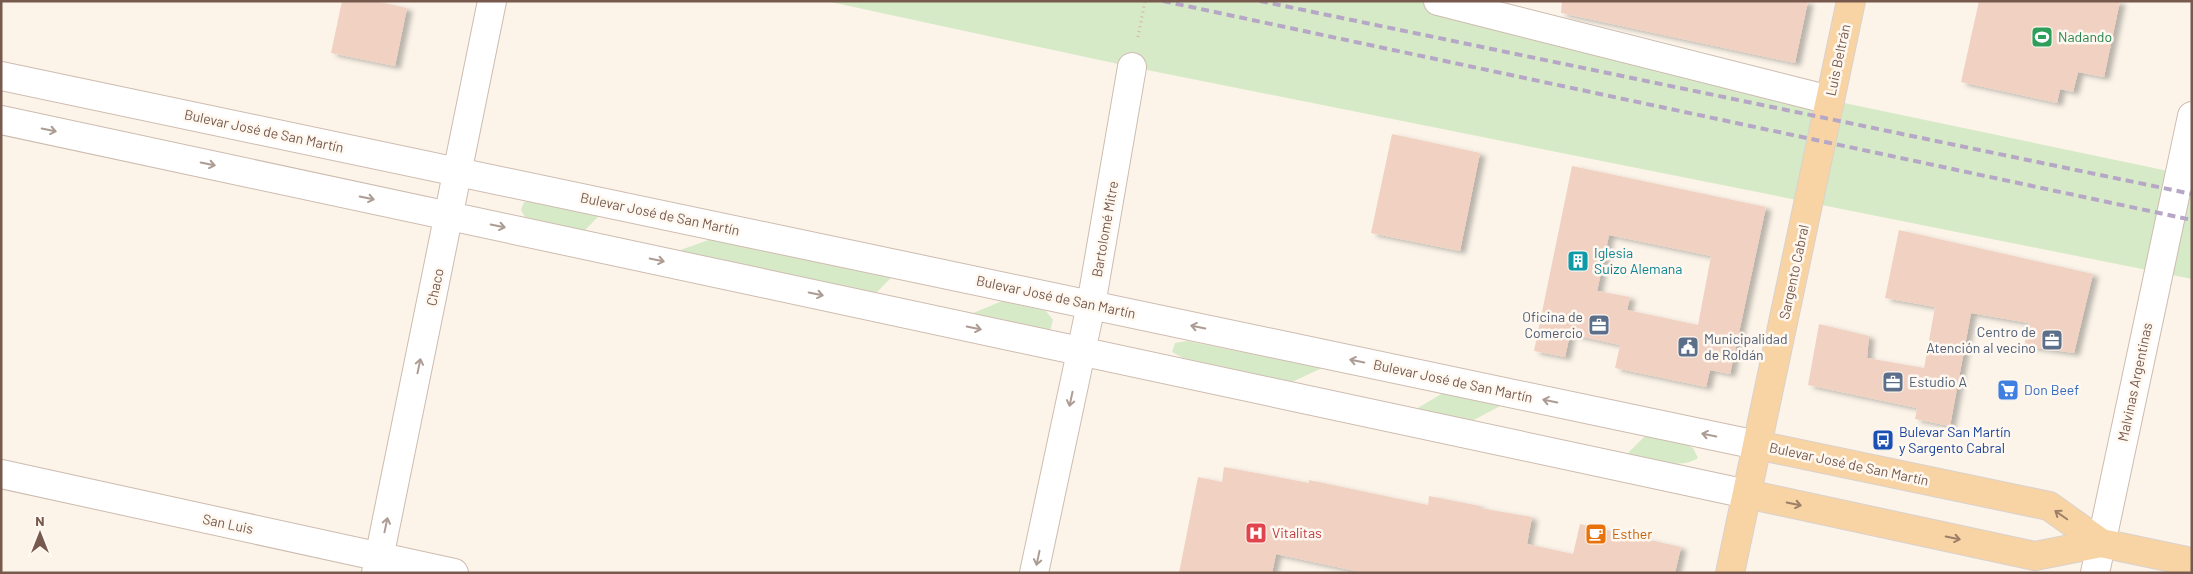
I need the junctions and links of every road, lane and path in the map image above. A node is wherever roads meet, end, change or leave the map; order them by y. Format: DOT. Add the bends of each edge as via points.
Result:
graph roads {
  1 [pos="492,1"];
  2 [pos="1145,1"];
  3 [pos="1438,1"];
  4 [pos="1851,1"];
  5 [pos="1132,67"];
  6 [pos="1,76"];
  7 [pos="1828,109"];
  8 [pos="2192,116"];
  9 [pos="1,120"];
  10 [pos="459,172"];
  11 [pos="450,216"];
  12 [pos="1092,305"];
  13 [pos="1081,351"];
  14 [pos="1757,445"];
  15 [pos="1,474"];
  16 [pos="1747,494"];
  17 [pos="2101,543"];
  18 [pos="2192,562"];
  19 [pos="378,565"];
  20 [pos="454,573"];
  21 [pos="1034,573"];
  22 [pos="1730,573"];
  23 [pos="2095,573"];
  1 -- 10 [label="street, Chaco"];
  2 -- 5 [label="path"];
  3 -- 7 [label="street"];
  4 -- 7 [label="main road, Luis Beltrán"];
  5 -- 12 [label="street, Bartolomé Mitre"];
  6 -- 10 [label="street, Bulevar José de San Martín"];
  7 -- 14 [label="main road, Sargento Cabral"];
  8 -- 17 [label="street, Malvinas Argentinas"];
  9 -- 11 [label="street, Bulevar José de San Martín, one-way"];
  10 -- 11 [label="street, Chaco"];
  10 -- 12 [label="street, Bulevar José de San Martín"];
  11 -- 13 [label="street, Bulevar José de San Martín, one-way"];
  19 -- 11 [label="street, Chaco, one-way"];
  12 -- 13 [label="street, Bartolomé Mitre"];
  14 -- 12 [label="street, Bulevar José de San Martín, one-way"];
  13 -- 16 [label="street, Bulevar José de San Martín"];
  13 -- 21 [label="street, Bartolomé Mitre, one-way"];
  14 -- 16 [label="main road, Sargento Cabral"];
  17 -- 14 [label="main road, Bulevar José de San Martín, one-way" via="2049,506"];
  15 -- 19 [label="street, San Luis"];
  16 -- 17 [label="main road, Bulevar José de San Martín, one-way" via="2035,556"];
  16 -- 22 [label="main road, Sargento Cabral"];
  17 -- 18 [label="main road, Bulevar José de San Martín"];
  17 -- 23 [label="street, Malvinas Argentinas"];
  19 -- 20 [label="street, San Luis"];
}
